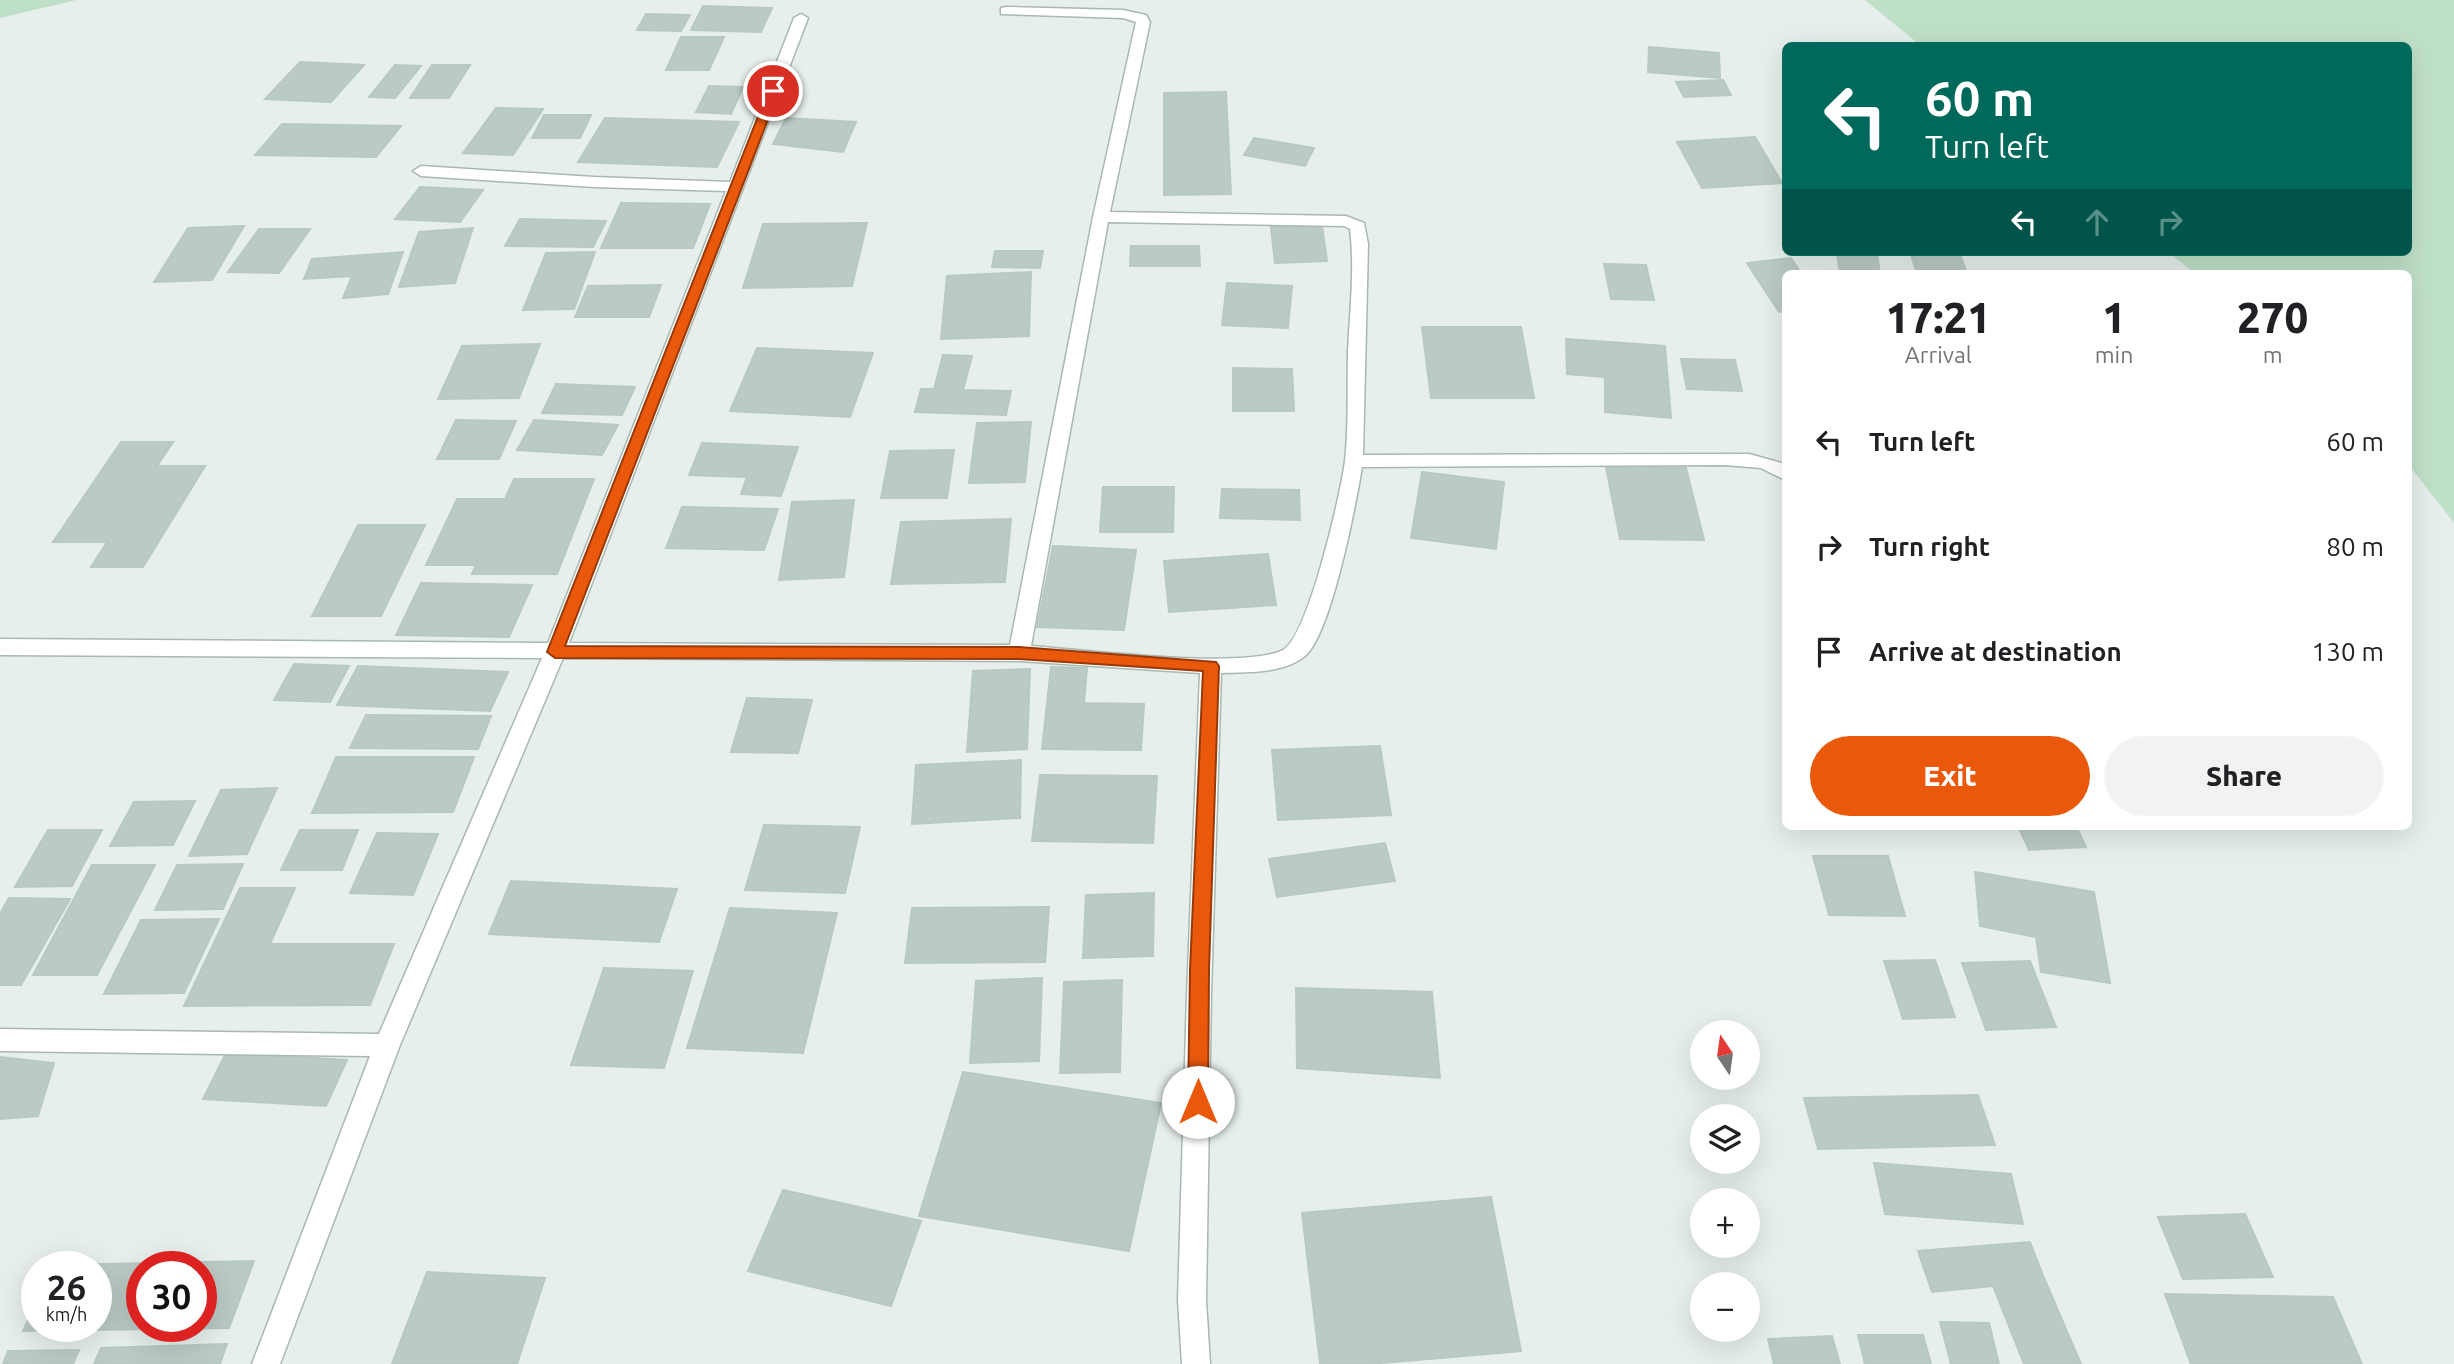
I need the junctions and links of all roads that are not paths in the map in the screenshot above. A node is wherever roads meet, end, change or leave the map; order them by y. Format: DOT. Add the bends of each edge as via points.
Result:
graph roads {
  1 [pos="1006,11"];
  2 [pos="801,19"];
  3 [pos="421,171"];
  4 [pos="736,187"];
  5 [pos="1101,217"];
  6 [pos="1354,461"];
  7 [pos="1782,472"];
  8 [pos="0,647"];
  9 [pos="555,652"];
  10 [pos="1019,653"];
  11 [pos="1211,666"];
  12 [pos="0,1040"];
  13 [pos="387,1045"];
  14 [pos="266,1364"];
  15 [pos="1196,1364"];
  1 -- 5 [label="street" via="1123,14 1143,22"];
  2 -- 4 [label="street"];
  3 -- 4 [label="street"];
  4 -- 9 [label="street"];
  5 -- 6 [label="street" via="1346,221 1358,226"];
  5 -- 10 [label="street"];
  6 -- 7 [label="street" via="1725,459 1755,460"];
  6 -- 11 [label="street" via="1323,588 1301,650 1279,660"];
  8 -- 9 [label="street"];
  9 -- 10 [label="street"];
  9 -- 13 [label="street"];
  10 -- 11 [label="street"];
  11 -- 15 [label="street" via="1192,1300"];
  12 -- 13 [label="street"];
  13 -- 14 [label="street"];
}
